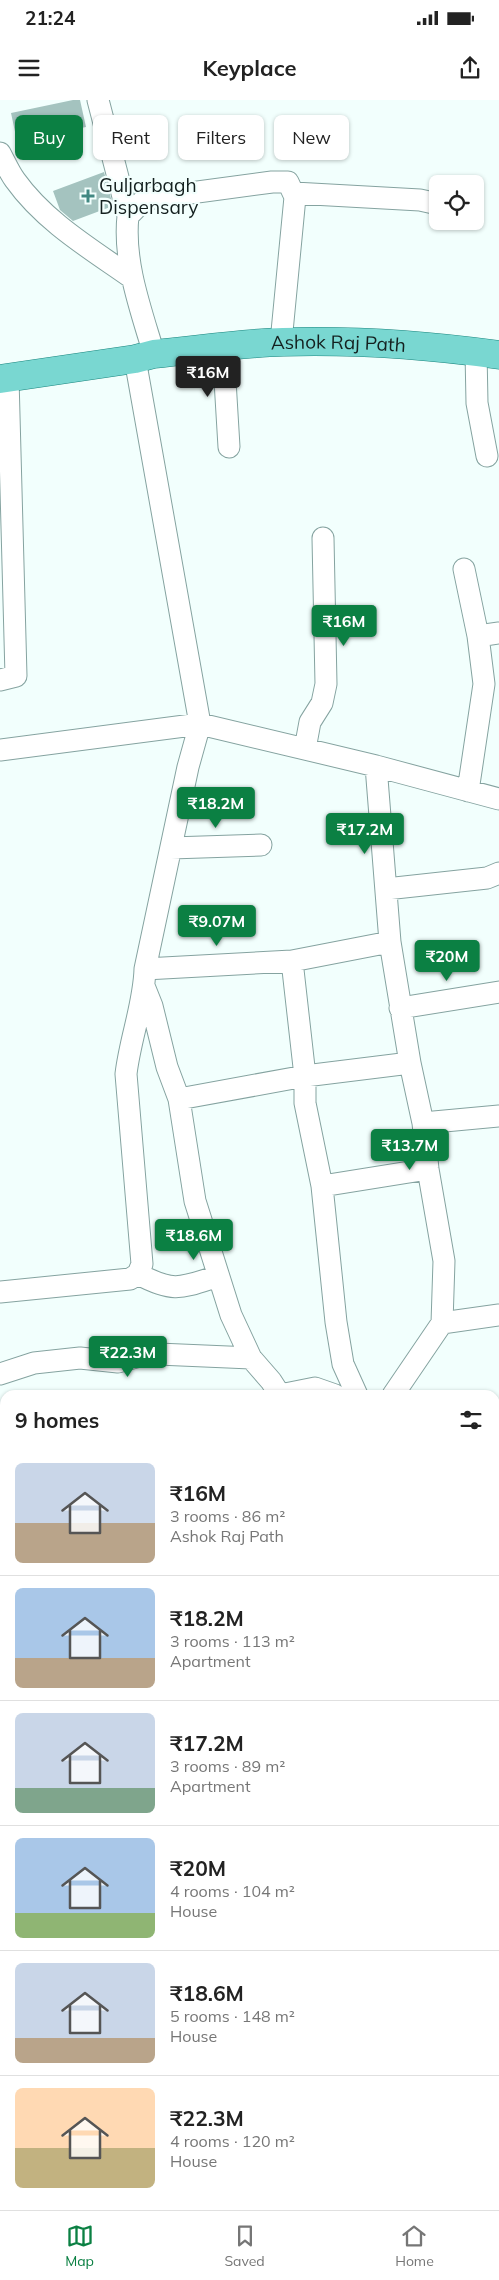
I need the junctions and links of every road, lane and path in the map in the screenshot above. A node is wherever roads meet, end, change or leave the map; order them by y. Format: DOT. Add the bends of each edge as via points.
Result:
graph roads {
  1 [pos="98,100"];
  2 [pos="0,153"];
  3 [pos="7,182"];
  4 [pos="294,193"];
  5 [pos="429,202"];
  6 [pos="128,216"];
  7 [pos="132,278"];
  8 [pos="281,342"];
  9 [pos="223,347"];
  10 [pos="488,353"];
  11 [pos="145,356"];
  12 [pos="4,379"];
  13 [pos="229,447"];
  14 [pos="487,456"];
  15 [pos="323,538"];
  16 [pos="464,570"];
  17 [pos="499,633"];
  18 [pos="478,636"];
  19 [pos="0,680"];
  20 [pos="200,724"];
  21 [pos="305,749"];
  22 [pos="0,750"];
  23 [pos="376,766"];
  24 [pos="468,791"];
  25 [pos="499,799"];
  26 [pos="261,845"];
  27 [pos="171,848"];
  28 [pos="499,874"];
  29 [pos="386,890"];
  30 [pos="390,942"];
  31 [pos="292,961"];
  32 [pos="145,977"];
  33 [pos="499,992"];
  34 [pos="400,1008"];
  35 [pos="410,1063"];
  36 [pos="305,1076"];
  37 [pos="179,1099"];
  38 [pos="499,1116"];
  39 [pos="423,1123"];
  40 [pos="428,1170"];
  41 [pos="322,1186"];
  42 [pos="138,1274"];
  43 [pos="218,1276"];
  44 [pos="0,1292"];
  45 [pos="499,1315"];
  46 [pos="442,1323"];
  47 [pos="251,1358"];
  48 [pos="0,1374"];
  49 [pos="277,1390"];
  50 [pos="304,1390"];
  51 [pos="320,1390"];
  52 [pos="355,1390"];
  53 [pos="396,1390"];
  1 -- 6 [label="street"];
  2 -- 3 [label="street"];
  3 -- 7 [label="street" via="76,240"];
  4 -- 5 [label="street"];
  4 -- 6 [label="street" via="288,182 272,182 153,198 142,202"];
  4 -- 8 [label="street"];
  6 -- 7 [label="street"];
  7 -- 11 [label="street"];
  8 -- 9 [label="main road, Ashok Raj Path"];
  8 -- 10 [label="main road, Ashok Raj Path" via="359,342"];
  9 -- 11 [label="main road, Ashok Raj Path"];
  9 -- 13 [label="street"];
  10 -- 14 [label="street" via="477,404"];
  11 -- 12 [label="main road, Ashok Raj Path"];
  11 -- 20 [label="street"];
  12 -- 19 [label="street" via="16,676"];
  15 -- 21 [label="street" via="326,684 322,703 310,722"];
  16 -- 18 [label="street"];
  17 -- 18 [label="street"];
  18 -- 24 [label="street" via="484,684"];
  20 -- 21 [label="street"];
  20 -- 22 [label="street"];
  20 -- 27 [label="street"];
  21 -- 23 [label="street"];
  23 -- 24 [label="street"];
  23 -- 29 [label="street"];
  24 -- 25 [label="street"];
  26 -- 27 [label="street"];
  27 -- 32 [label="street"];
  28 -- 29 [label="street"];
  29 -- 30 [label="street"];
  30 -- 31 [label="street"];
  30 -- 34 [label="street"];
  31 -- 32 [label="street"];
  31 -- 36 [label="street"];
  32 -- 37 [label="street" via="167,1067"];
  32 -- 42 [label="street" via="126,1074 142,1251"];
  33 -- 34 [label="street"];
  34 -- 35 [label="street"];
  35 -- 36 [label="street"];
  35 -- 39 [label="street"];
  36 -- 37 [label="street"];
  36 -- 41 [label="street" via="305,1103"];
  37 -- 43 [label="street" via="195,1201"];
  38 -- 39 [label="street"];
  39 -- 40 [label="street"];
  40 -- 41 [label="street"];
  40 -- 46 [label="street" via="444,1261"];
  41 -- 52 [label="street" via="336,1322 343,1364"];
  42 -- 43 [label="street" via="176,1289"];
  42 -- 44 [label="street" via="112,1282"];
  43 -- 47 [label="street" via="230,1315"];
  45 -- 46 [label="street"];
  46 -- 53 [label="street"];
  47 -- 48 [label="street" via="158,1354 118,1362 80,1358 34,1363"];
  47 -- 49 [label="street"];
  50 -- 51 [label="street"];
}
